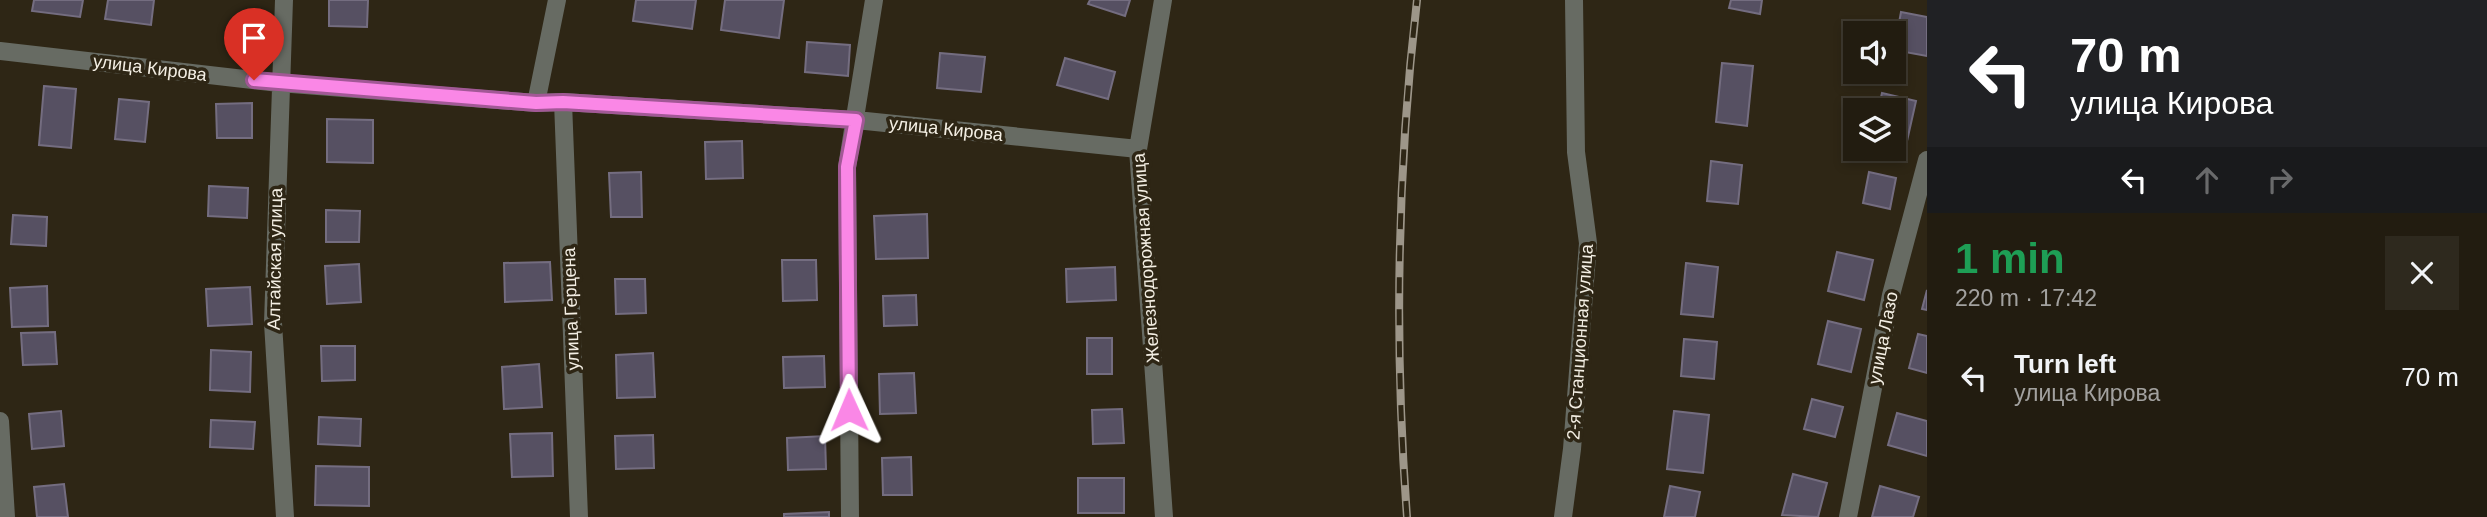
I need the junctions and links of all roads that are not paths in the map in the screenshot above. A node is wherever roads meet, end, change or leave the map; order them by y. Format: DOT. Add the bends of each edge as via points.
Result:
graph roads {
  1 [pos="284,0"];
  2 [pos="557,0"];
  3 [pos="874,0"];
  4 [pos="1163,0"];
  5 [pos="1574,0"];
  6 [pos="0,51"];
  7 [pos="279,83"];
  8 [pos="563,102"];
  9 [pos="536,103"];
  10 [pos="856,120"];
  11 [pos="1138,149"];
  12 [pos="1927,160"];
  13 [pos="0,421"];
  14 [pos="6,517"];
  15 [pos="285,517"];
  16 [pos="579,517"];
  17 [pos="850,517"];
  18 [pos="1164,517"];
  19 [pos="1563,517"];
  20 [pos="1848,517"];
  1 -- 7 [label="street, Алтайская улица"];
  2 -- 9 [label="street"];
  3 -- 10 [label="street"];
  4 -- 11 [label="street, Железнодорожная улица"];
  5 -- 19 [label="street, 2-я Станционная улица" via="1576,152 1588,243"];
  6 -- 7 [label="street, улица Кирова"];
  7 -- 9 [label="street, улица Кирова"];
  7 -- 15 [label="street, Алтайская улица" via="273,323"];
  8 -- 9 [label="street, улица Кирова"];
  8 -- 10 [label="street, улица Кирова"];
  8 -- 16 [label="street, улица Герцена"];
  10 -- 11 [label="street, улица Кирова"];
  10 -- 17 [label="street" via="847,167"];
  11 -- 18 [label="street, Железнодорожная улица"];
  12 -- 20 [label="street, улица Лазо" via="1891,295"];
  13 -- 14 [label="street"];
}
